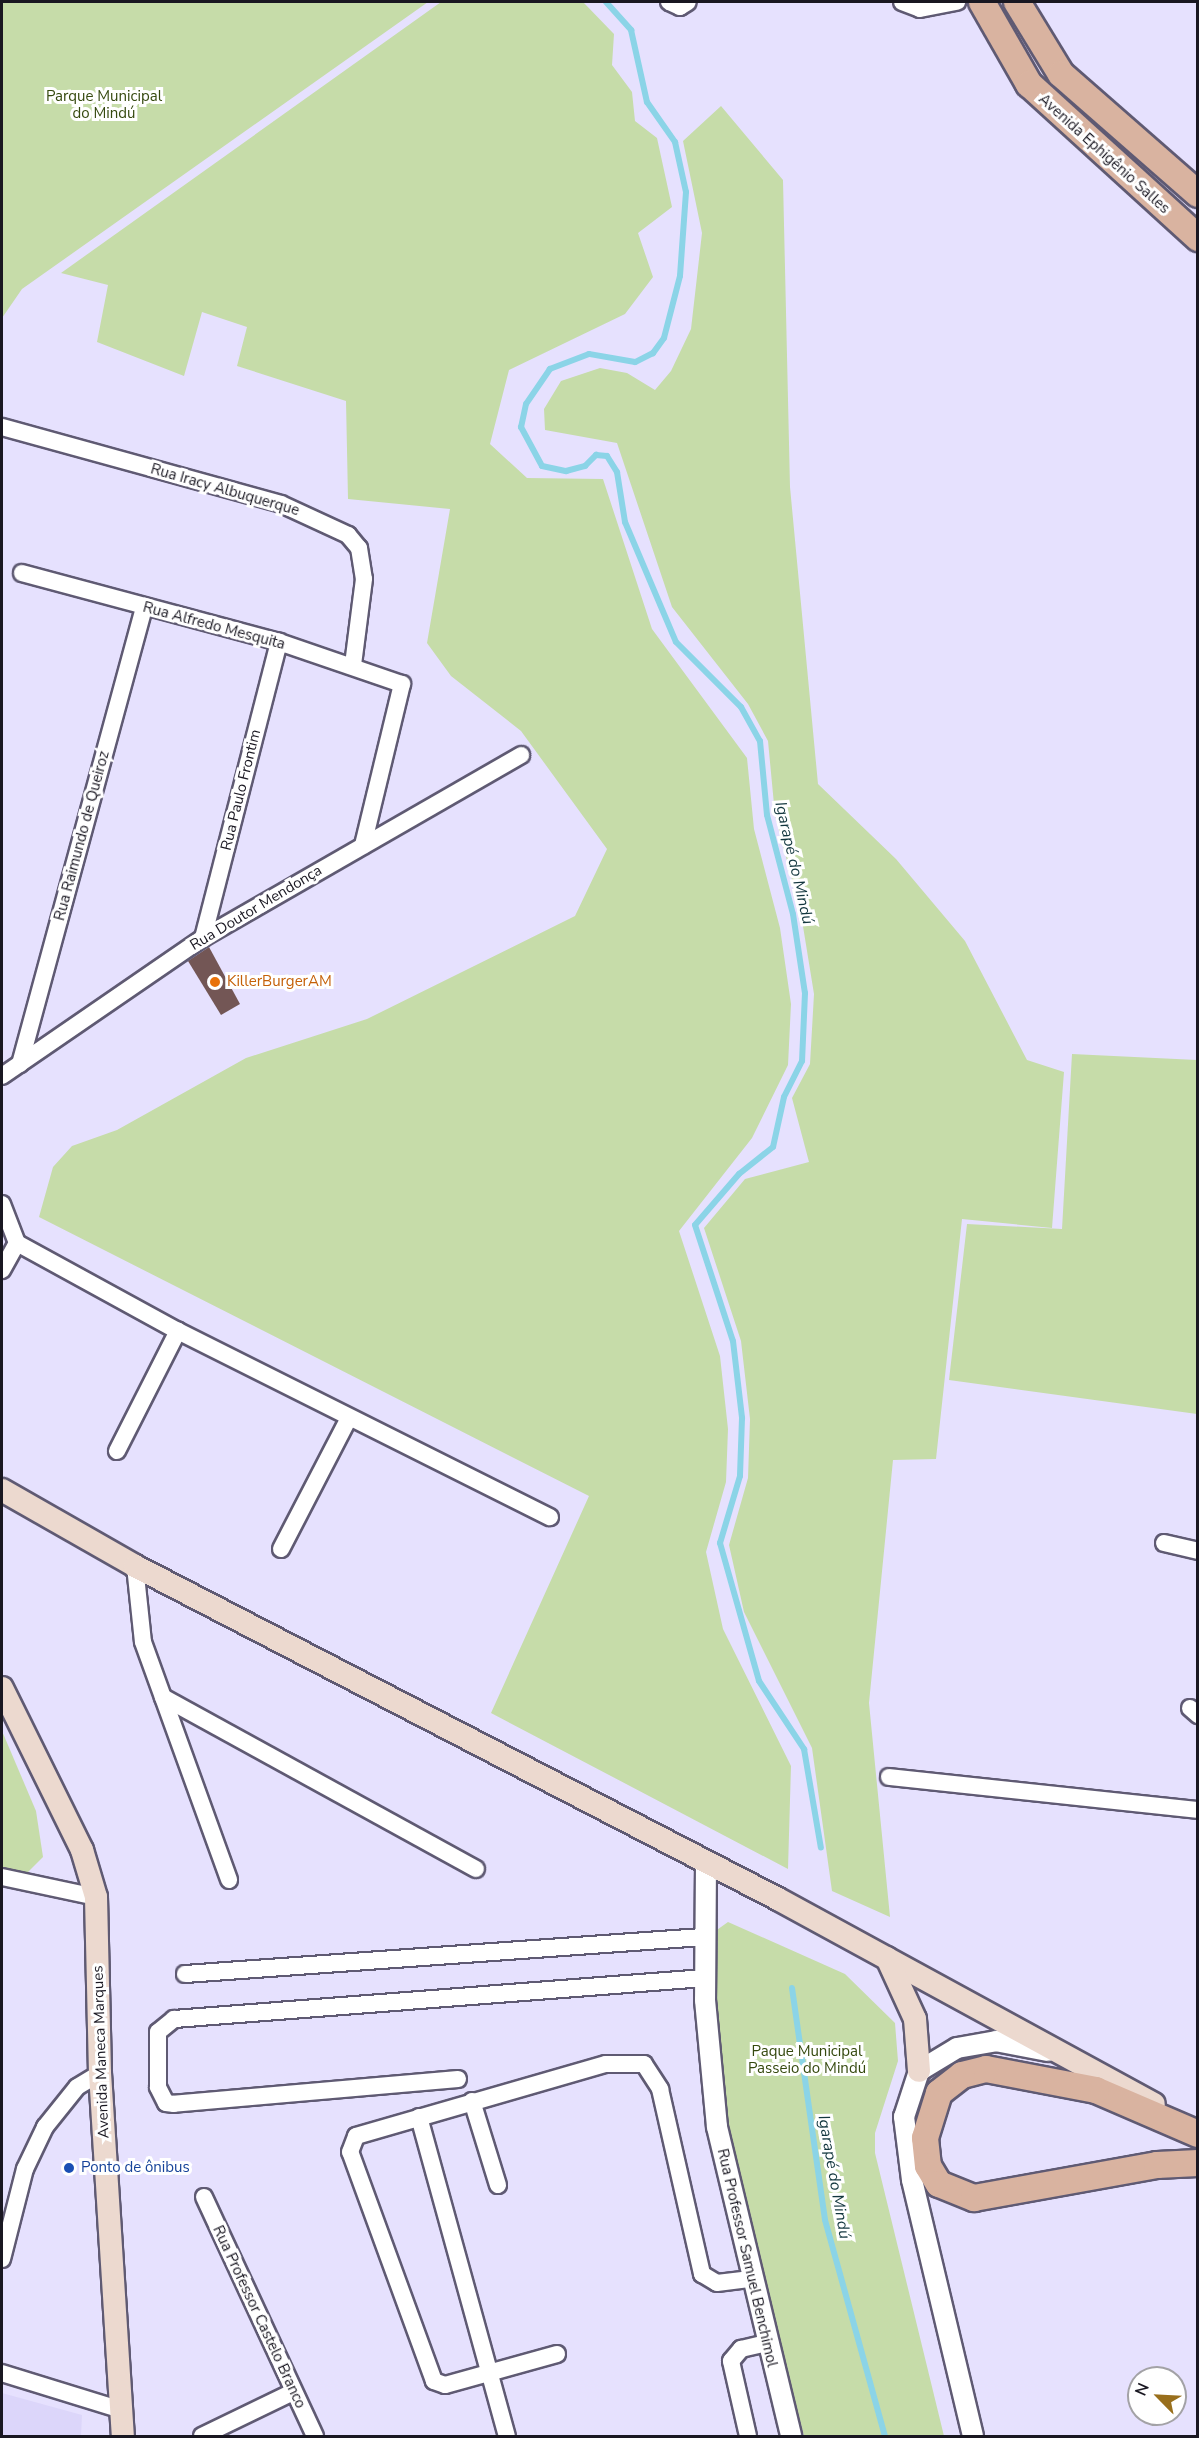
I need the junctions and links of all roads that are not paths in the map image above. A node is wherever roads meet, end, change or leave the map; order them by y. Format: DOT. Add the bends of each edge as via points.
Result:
graph roads {
  1 [pos="669,2"];
  2 [pos="688,2"];
  3 [pos="902,2"];
  4 [pos="957,2"];
  5 [pos="982,2"];
  6 [pos="1017,2"];
  7 [pos="1197,194"];
  8 [pos="1197,238"];
  9 [pos="2,427"];
  10 [pos="22,573"];
  11 [pos="144,608"];
  12 [pos="279,642"];
  13 [pos="353,665"];
  14 [pos="521,755"];
  15 [pos="363,845"];
  16 [pos="202,938"];
  17 [pos="20,1064"];
  18 [pos="2,1076"];
  19 [pos="2,1204"];
  20 [pos="18,1243"];
  21 [pos="2,1270"];
  22 [pos="178,1331"];
  23 [pos="349,1418"];
  24 [pos="117,1451"];
  25 [pos="2,1490"];
  26 [pos="2,1508"];
  27 [pos="33,1510"];
  28 [pos="550,1517"];
  29 [pos="1164,1543"];
  30 [pos="281,1549"];
  31 [pos="1197,1551"];
  32 [pos="135,1566"];
  33 [pos="2,1688"];
  34 [pos="163,1697"];
  35 [pos="888,1777"];
  36 [pos="1197,1810"];
  37 [pos="706,1862"];
  38 [pos="476,1869"];
  39 [pos="2,1877"];
  40 [pos="229,1880"];
  41 [pos="96,1897"];
  42 [pos="704,1937"];
  43 [pos="887,1958"];
  44 [pos="185,1974"];
  45 [pos="705,1978"];
  46 [pos="1059,2054"];
  47 [pos="919,2071"];
  48 [pos="100,2073"];
  49 [pos="458,2079"];
  50 [pos="472,2101"];
  51 [pos="419,2117"];
  52 [pos="1196,2127"];
  53 [pos="1197,2163"];
  54 [pos="498,2186"];
  55 [pos="204,2197"];
  56 [pos="2,2259"];
  57 [pos="749,2278"];
  58 [pos="766,2343"];
  59 [pos="558,2354"];
  60 [pos="490,2372"];
  61 [pos="2,2373"];
  62 [pos="293,2392"];
  63 [pos="118,2409"];
  64 [pos="123,2436"];
  65 [pos="202,2436"];
  66 [pos="315,2436"];
  67 [pos="507,2436"];
  68 [pos="748,2436"];
  69 [pos="791,2436"];
  70 [pos="973,2436"];
  1 -- 2 [label="street" via="680,7"];
  3 -- 4 [label="street" via="920,9"];
  5 -- 8 [label="main road, Avenida Ephigênio Salles" via="1029,84"];
  6 -- 7 [label="main road, Avenida Ephigênio Salles" via="1061,74"];
  9 -- 13 [label="street, Rua Iracy Albuquerque" via="281,504 341,530 359,549 363,566"];
  10 -- 11 [label="street, Rua Alfredo Mesquita"];
  11 -- 12 [label="street, Rua Alfredo Mesquita"];
  11 -- 17 [label="street, Rua Raimundo de Queiroz"];
  12 -- 13 [label="street, Rua Alfredo Mesquita"];
  12 -- 16 [label="street, Rua Paulo Frontim"];
  13 -- 15 [label="street, Rua Alfredo Mesquita" via="403,686"];
  14 -- 15 [label="street, Rua Doutor Mendonça"];
  15 -- 16 [label="street, Rua Doutor Mendonça"];
  16 -- 17 [label="street, Rua Doutor Mendonça"];
  17 -- 18 [label="street, Rua Doutor Mendonça"];
  19 -- 20 [label="street"];
  20 -- 21 [label="street"];
  20 -- 22 [label="street"];
  22 -- 23 [label="street"];
  22 -- 24 [label="street"];
  23 -- 28 [label="street"];
  23 -- 30 [label="street"];
  25 -- 27 [label="main road"];
  26 -- 27 [label="main road"];
  27 -- 32 [label="main road"];
  29 -- 31 [label="street"];
  32 -- 34 [label="street" via="143,1642"];
  32 -- 37 [label="main road"];
  33 -- 41 [label="main road, Avenida Maneca Marques" via="82,1850"];
  34 -- 38 [label="street"];
  34 -- 40 [label="street"];
  35 -- 36 [label="street"];
  37 -- 42 [label="street, Rua Professor Samuel Benchimol"];
  37 -- 43 [label="main road"];
  39 -- 41 [label="street"];
  41 -- 48 [label="main road, Avenida Maneca Marques"];
  42 -- 44 [label="street"];
  42 -- 45 [label="street, Rua Professor Samuel Benchimol"];
  43 -- 46 [label="main road"];
  43 -- 47 [label="main road" via="915,2019"];
  45 -- 49 [label="street" via="174,2019 158,2032 158,2087 166,2103"];
  45 -- 57 [label="street, Rua Professor Samuel Benchimol" via="717,2127"];
  46 -- 47 [label="street" via="981,2042 957,2048"];
  46 -- 52 [label="main road"];
  47 -- 70 [label="street" via="903,2130"];
  48 -- 56 [label="street" via="77,2087 45,2127 25,2169"];
  48 -- 63 [label="main road, Avenida Maneca Marques"];
  50 -- 51 [label="street"];
  50 -- 54 [label="street"];
  50 -- 57 [label="street" via="606,2064 644,2064 660,2089 702,2274 717,2283"];
  51 -- 60 [label="street"];
  51 -- 60 [label="street" via="356,2136 350,2152 434,2381 445,2385"];
  52 -- 53 [label="main road" via="1096,2090 987,2070 962,2075 939,2093 925,2138 928,2166 939,2184 974,2198 1157,2165"];
  55 -- 62 [label="street, Rua Professor Castelo Branco"];
  57 -- 58 [label="street, Rua Professor Samuel Benchimol"];
  58 -- 68 [label="street" via="741,2349 731,2361"];
  58 -- 69 [label="street, Rua Professor Samuel Benchimol"];
  59 -- 60 [label="street"];
  60 -- 67 [label="street"];
  61 -- 63 [label="street"];
  62 -- 65 [label="street"];
  62 -- 66 [label="street, Rua Professor Castelo Branco"];
  63 -- 64 [label="main road, Avenida Maneca Marques"];
}
